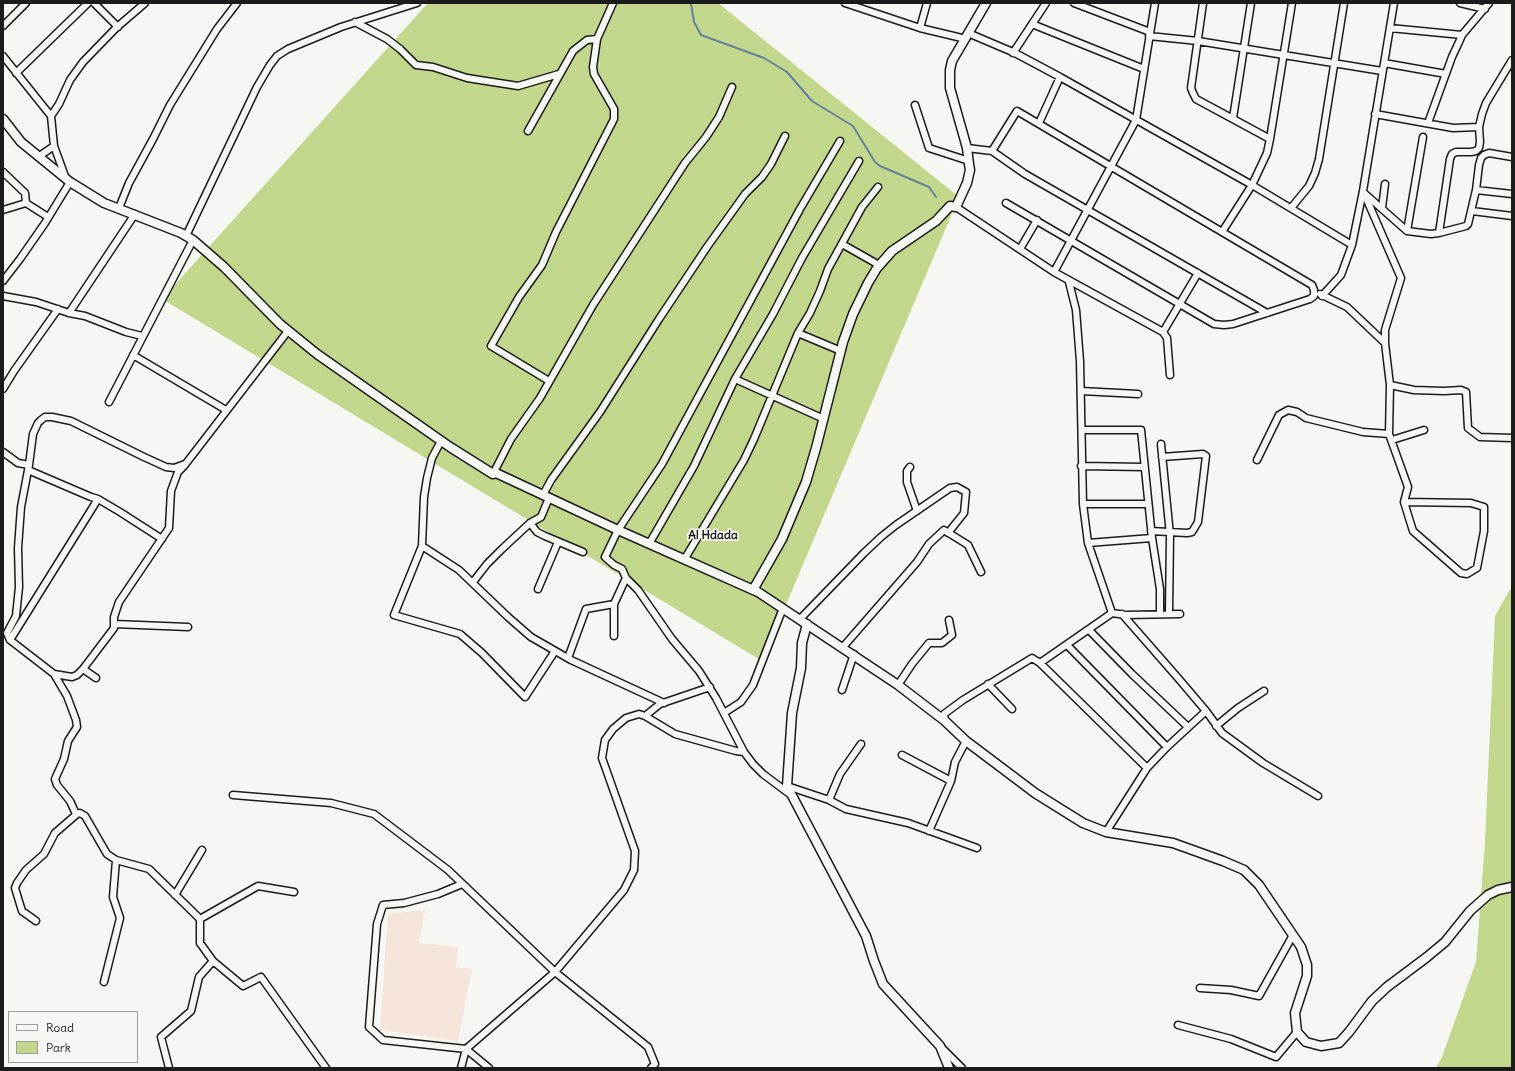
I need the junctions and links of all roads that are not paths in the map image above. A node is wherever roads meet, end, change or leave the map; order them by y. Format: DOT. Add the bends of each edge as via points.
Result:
graph roads {
  1 [pos="26,3"];
  2 [pos="88,3"];
  3 [pos="94,3"];
  4 [pos="145,3"];
  5 [pos="237,3"];
  6 [pos="417,3"];
  7 [pos="613,3"];
  8 [pos="845,3"];
  9 [pos="927,3"];
  10 [pos="986,3"];
  11 [pos="1046,3"];
  12 [pos="1074,3"];
  13 [pos="1155,3"];
  14 [pos="1203,3"];
  15 [pos="1251,3"];
  16 [pos="1292,3"];
  17 [pos="1344,3"];
  18 [pos="1394,3"];
  19 [pos="1460,3"];
  20 [pos="1489,3"];
  21 [pos="1485,8"];
  22 [pos="355,22"];
  23 [pos="1032,24"];
  24 [pos="3,26"];
  25 [pos="118,27"];
  26 [pos="920,28"];
  27 [pos="1390,28"];
  28 [pos="1150,34"];
  29 [pos="1462,35"];
  30 [pos="967,36"];
  31 [pos="597,39"];
  32 [pos="1198,41"];
  33 [pos="1244,49"];
  34 [pos="1013,53"];
  35 [pos="1283,55"];
  36 [pos="3,58"];
  37 [pos="1512,60"];
  38 [pos="1334,64"];
  39 [pos="1384,64"];
  40 [pos="1144,69"];
  41 [pos="1382,71"];
  42 [pos="16,73"];
  43 [pos="559,74"];
  44 [pos="1446,74"];
  45 [pos="1060,77"];
  46 [pos="732,87"];
  47 [pos="915,105"];
  48 [pos="1375,114"];
  49 [pos="51,116"];
  50 [pos="1233,118"];
  51 [pos="3,119"];
  52 [pos="1136,120"];
  53 [pos="1039,123"];
  54 [pos="1428,123"];
  55 [pos="1479,127"];
  56 [pos="528,131"];
  57 [pos="785,136"];
  58 [pos="1423,137"];
  59 [pos="1270,140"];
  60 [pos="840,141"];
  61 [pos="54,146"];
  62 [pos="966,148"];
  63 [pos="992,151"];
  64 [pos="38,157"];
  65 [pos="1512,157"];
  66 [pos="859,161"];
  67 [pos="969,161"];
  68 [pos="1110,166"];
  69 [pos="3,172"];
  70 [pos="68,181"];
  71 [pos="1385,184"];
  72 [pos="1252,185"];
  73 [pos="878,187"];
  74 [pos="1476,190"];
  75 [pos="1363,192"];
  76 [pos="1512,194"];
  77 [pos="26,203"];
  78 [pos="1006,203"];
  79 [pos="956,207"];
  80 [pos="119,208"];
  81 [pos="1291,208"];
  82 [pos="1382,208"];
  83 [pos="1087,209"];
  84 [pos="3,210"];
  85 [pos="1472,211"];
  86 [pos="135,214"];
  87 [pos="1512,216"];
  88 [pos="48,217"];
  89 [pos="1037,220"];
  90 [pos="1407,231"];
  91 [pos="1222,232"];
  92 [pos="1439,233"];
  93 [pos="190,238"];
  94 [pos="1071,240"];
  95 [pos="842,244"];
  96 [pos="1352,245"];
  97 [pos="1020,249"];
  98 [pos="879,265"];
  99 [pos="1054,272"];
  100 [pos="1198,273"];
  101 [pos="3,281"];
  102 [pos="1069,282"];
  103 [pos="1314,292"];
  104 [pos="3,296"];
  105 [pos="1322,296"];
  106 [pos="1180,304"];
  107 [pos="58,309"];
  108 [pos="69,313"];
  109 [pos="1268,313"];
  110 [pos="288,331"];
  111 [pos="1163,332"];
  112 [pos="798,333"];
  113 [pos="142,336"];
  114 [pos="1385,343"];
  115 [pos="841,352"];
  116 [pos="133,355"];
  117 [pos="1170,375"];
  118 [pos="735,378"];
  119 [pos="549,381"];
  120 [pos="1390,385"];
  121 [pos="3,389"];
  122 [pos="1081,391"];
  123 [pos="1138,394"];
  124 [pos="772,396"];
  125 [pos="109,402"];
  126 [pos="226,410"];
  127 [pos="824,419"];
  128 [pos="1082,430"];
  129 [pos="1424,430"];
  130 [pos="1390,437"];
  131 [pos="1512,438"];
  132 [pos="441,441"];
  133 [pos="1161,444"];
  134 [pos="3,452"];
  135 [pos="1162,456"];
  136 [pos="1257,460"];
  137 [pos="185,464"];
  138 [pos="1081,466"];
  139 [pos="910,467"];
  140 [pos="1144,467"];
  141 [pos="29,468"];
  142 [pos="493,474"];
  143 [pos="546,496"];
  144 [pos="98,499"];
  145 [pos="1404,502"];
  146 [pos="1083,504"];
  147 [pos="1148,504"];
  148 [pos="917,512"];
  149 [pos="530,523"];
  150 [pos="618,530"];
  151 [pos="1151,531"];
  152 [pos="1169,532"];
  153 [pos="948,533"];
  154 [pos="1152,538"];
  155 [pos="162,539"];
  156 [pos="558,542"];
  157 [pos="1088,543"];
  158 [pos="649,544"];
  159 [pos="422,546"];
  160 [pos="583,552"];
  161 [pos="684,560"];
  162 [pos="981,572"];
  163 [pos="626,578"];
  164 [pos="473,582"];
  165 [pos="538,588"];
  166 [pos="753,590"];
  167 [pos="614,604"];
  168 [pos="783,608"];
  169 [pos="1112,613"];
  170 [pos="1169,613"];
  171 [pos="1122,614"];
  172 [pos="1160,614"];
  173 [pos="1180,614"];
  174 [pos="949,620"];
  175 [pos="804,622"];
  176 [pos="114,624"];
  177 [pos="188,627"];
  178 [pos="1089,630"];
  179 [pos="614,636"];
  180 [pos="10,640"];
  181 [pos="1068,645"];
  182 [pos="843,647"];
  183 [pos="555,651"];
  184 [pos="854,654"];
  185 [pos="568,658"];
  186 [pos="1040,663"];
  187 [pos="84,669"];
  188 [pos="54,674"];
  189 [pos="96,678"];
  190 [pos="988,684"];
  191 [pos="898,685"];
  192 [pos="710,688"];
  193 [pos="842,690"];
  194 [pos="1264,691"];
  195 [pos="664,703"];
  196 [pos="1012,709"];
  197 [pos="1206,711"];
  198 [pos="724,713"];
  199 [pos="645,716"];
  200 [pos="945,721"];
  201 [pos="1216,726"];
  202 [pos="1188,727"];
  203 [pos="966,741"];
  204 [pos="861,744"];
  205 [pos="1167,747"];
  206 [pos="744,752"];
  207 [pos="902,755"];
  208 [pos="1147,768"];
  209 [pos="951,781"];
  210 [pos="787,786"];
  211 [pos="233,795"];
  212 [pos="1318,796"];
  213 [pos="792,797"];
  214 [pos="829,800"];
  215 [pos="77,814"];
  216 [pos="929,831"];
  217 [pos="1106,832"];
  218 [pos="977,848"];
  219 [pos="202,850"];
  220 [pos="116,860"];
  221 [pos="462,884"];
  222 [pos="1512,887"];
  223 [pos="294,892"];
  224 [pos="175,894"];
  225 [pos="200,919"];
  226 [pos="36,921"];
  227 [pos="1293,935"];
  228 [pos="213,961"];
  229 [pos="555,972"];
  230 [pos="104,982"];
  231 [pos="1200,988"];
  232 [pos="1178,1025"];
  233 [pos="1297,1032"];
  234 [pos="940,1046"];
  235 [pos="466,1048"];
  236 [pos="169,1068"];
  237 [pos="326,1068"];
  238 [pos="462,1068"];
  239 [pos="489,1068"];
  240 [pos="651,1068"];
  241 [pos="949,1068"];
  242 [pos="962,1068"];
  1 -- 24 [label="street"];
  2 -- 42 [label="street"];
  3 -- 25 [label="street"];
  4 -- 25 [label="street"];
  5 -- 80 [label="street" via="217,29 170,105 129,183"];
  6 -- 22 [label="street"];
  7 -- 31 [label="street"];
  8 -- 26 [label="street"];
  9 -- 26 [label="street"];
  10 -- 30 [label="main road"];
  11 -- 23 [label="street"];
  12 -- 28 [label="street"];
  13 -- 28 [label="street"];
  14 -- 32 [label="street"];
  15 -- 33 [label="street"];
  16 -- 35 [label="street"];
  17 -- 38 [label="street"];
  18 -- 27 [label="street"];
  19 -- 21 [label="street"];
  20 -- 21 [label="street"];
  21 -- 29 [label="street"];
  22 -- 43 [label="street" via="387,39 416,65 433,67 467,78 518,86"];
  22 -- 93 [label="street" via="288,49 273,60 257,88"];
  23 -- 34 [label="street"];
  23 -- 40 [label="street"];
  25 -- 49 [label="street" via="83,62 70,80"];
  26 -- 30 [label="street"];
  27 -- 29 [label="street"];
  27 -- 39 [label="street"];
  28 -- 32 [label="street"];
  28 -- 40 [label="street"];
  29 -- 44 [label="street"];
  30 -- 34 [label="street"];
  30 -- 62 [label="main road" via="950,65 949,81"];
  31 -- 43 [label="street" via="588,40 573,51"];
  31 -- 119 [label="street" via="594,74 614,109 614,119 556,232 542,265 519,297 491,346"];
  32 -- 33 [label="street"];
  32 -- 50 [label="street" via="1191,88 1193,93 1196,99"];
  33 -- 35 [label="street"];
  33 -- 50 [label="street"];
  34 -- 45 [label="street"];
  35 -- 38 [label="street"];
  35 -- 59 [label="street"];
  36 -- 42 [label="street"];
  37 -- 55 [label="street" via="1486,103"];
  38 -- 41 [label="street"];
  38 -- 81 [label="street" via="1315,173 1306,191"];
  39 -- 41 [label="street"];
  39 -- 44 [label="street"];
  40 -- 52 [label="street"];
  41 -- 48 [label="street"];
  42 -- 49 [label="street"];
  43 -- 56 [label="street"];
  44 -- 54 [label="street"];
  45 -- 52 [label="street"];
  45 -- 53 [label="street"];
  46 -- 119 [label="street" via="719,117 685,163 593,305"];
  47 -- 67 [label="street" via="929,148"];
  48 -- 54 [label="street"];
  48 -- 75 [label="street"];
  49 -- 61 [label="street"];
  50 -- 59 [label="street"];
  51 -- 64 [label="main road" via="21,142"];
  52 -- 68 [label="street"];
  52 -- 72 [label="street"];
  53 -- 63 [label="street" via="1017,111"];
  53 -- 68 [label="street"];
  54 -- 55 [label="street" via="1454,128"];
  55 -- 92 [label="street" via="1479,148 1471,152 1456,152 1450,159"];
  57 -- 143 [label="street" via="771,164 745,194 707,247 600,412 551,480"];
  58 -- 90 [label="street"];
  59 -- 72 [label="street"];
  60 -- 150 [label="street" via="800,209 662,464"];
  61 -- 64 [label="street"];
  61 -- 70 [label="street"];
  62 -- 63 [label="street"];
  62 -- 67 [label="main road"];
  63 -- 83 [label="street" via="1025,174"];
  64 -- 70 [label="main road"];
  65 -- 74 [label="street" via="1489,153 1484,155 1479,165"];
  66 -- 118 [label="street"];
  67 -- 79 [label="main road" via="970,170"];
  68 -- 83 [label="street"];
  68 -- 91 [label="street"];
  69 -- 77 [label="street" via="25,193"];
  70 -- 80 [label="main road" via="104,203"];
  70 -- 88 [label="street"];
  71 -- 82 [label="street"];
  72 -- 81 [label="street"];
  72 -- 91 [label="street"];
  73 -- 95 [label="street" via="862,207"];
  74 -- 76 [label="street"];
  74 -- 85 [label="street"];
  75 -- 82 [label="street"];
  75 -- 96 [label="street"];
  75 -- 114 [label="street" via="1401,278 1385,330"];
  77 -- 84 [label="street"];
  77 -- 88 [label="street"];
  78 -- 89 [label="street"];
  79 -- 97 [label="street"];
  79 -- 98 [label="main road" via="950,206 936,221 892,251"];
  80 -- 86 [label="main road"];
  81 -- 96 [label="street"];
  82 -- 90 [label="street"];
  83 -- 94 [label="street"];
  83 -- 100 [label="street"];
  85 -- 87 [label="street"];
  85 -- 92 [label="street" via="1466,226"];
  86 -- 93 [label="main road"];
  86 -- 108 [label="street"];
  88 -- 101 [label="street"];
  89 -- 94 [label="street"];
  89 -- 97 [label="street"];
  90 -- 92 [label="street"];
  91 -- 103 [label="street" via="1312,285"];
  93 -- 110 [label="main road" via="224,267"];
  93 -- 113 [label="street"];
  94 -- 99 [label="street"];
  94 -- 106 [label="street"];
  95 -- 98 [label="street"];
  95 -- 112 [label="street"];
  96 -- 105 [label="street" via="1341,275"];
  97 -- 99 [label="street"];
  98 -- 115 [label="main road" via="853,314"];
  99 -- 102 [label="street"];
  100 -- 106 [label="street"];
  100 -- 109 [label="street"];
  102 -- 111 [label="street"];
  102 -- 122 [label="street" via="1076,310"];
  103 -- 105 [label="street"];
  103 -- 109 [label="street" via="1310,299"];
  104 -- 107 [label="street"];
  105 -- 114 [label="street" via="1347,307"];
  106 -- 109 [label="street" via="1214,324 1221,325"];
  106 -- 111 [label="street"];
  107 -- 108 [label="street"];
  107 -- 121 [label="street"];
  108 -- 113 [label="street"];
  110 -- 126 [label="street"];
  110 -- 132 [label="main road"];
  111 -- 117 [label="street" via="1167,338"];
  112 -- 115 [label="street"];
  112 -- 124 [label="street"];
  113 -- 116 [label="street"];
  114 -- 120 [label="street"];
  115 -- 127 [label="main road"];
  116 -- 125 [label="street"];
  116 -- 126 [label="street"];
  118 -- 124 [label="street"];
  118 -- 158 [label="street" via="694,466"];
  119 -- 142 [label="street" via="511,439"];
  120 -- 130 [label="street"];
  120 -- 131 [label="street" via="1414,390 1466,392 1468,428 1480,437"];
  122 -- 123 [label="street"];
  122 -- 128 [label="street"];
  124 -- 127 [label="street"];
  124 -- 161 [label="street" via="744,460"];
  126 -- 137 [label="street"];
  127 -- 166 [label="main road" via="806,482 790,522"];
  128 -- 138 [label="street"];
  128 -- 140 [label="street" via="1140,430"];
  129 -- 130 [label="street"];
  130 -- 136 [label="street" via="1306,418 1288,410 1279,415"];
  130 -- 145 [label="street" via="1408,487"];
  132 -- 142 [label="main road"];
  132 -- 159 [label="street" via="432,458 427,478"];
  133 -- 135 [label="street"];
  134 -- 141 [label="street"];
  135 -- 152 [label="street"];
  135 -- 152 [label="street" via="1206,456 1198,522 1192,532"];
  137 -- 141 [label="street" via="174,468 161,465 76,423 49,417 41,420 34,431"];
  137 -- 155 [label="street" via="174,481 170,496 169,528"];
  138 -- 140 [label="street"];
  138 -- 146 [label="street"];
  139 -- 148 [label="street" via="906,471 907,482"];
  140 -- 147 [label="street"];
  141 -- 144 [label="street"];
  141 -- 180 [label="street" via="20,517 16,616 7,633"];
  142 -- 143 [label="main road" via="496,473"];
  143 -- 149 [label="street" via="541,517"];
  143 -- 150 [label="main road"];
  144 -- 155 [label="street"];
  144 -- 180 [label="street"];
  145 -- 145 [label="street" via="1471,503 1484,507 1484,531 1477,568 1467,574 1461,573 1413,531"];
  146 -- 147 [label="street"];
  146 -- 157 [label="street"];
  147 -- 151 [label="street"];
  148 -- 153 [label="street" via="950,488 958,487 966,492 964,513"];
  148 -- 175 [label="street" via="896,525 864,552"];
  149 -- 156 [label="street" via="537,532"];
  149 -- 164 [label="street" via="487,564"];
  150 -- 158 [label="main road"];
  150 -- 163 [label="street" via="605,557 622,569"];
  151 -- 152 [label="street"];
  151 -- 154 [label="street"];
  152 -- 170 [label="street"];
  153 -- 162 [label="street" via="968,545"];
  153 -- 182 [label="street" via="944,530 929,544 917,562"];
  154 -- 157 [label="street"];
  154 -- 172 [label="street" via="1160,589"];
  155 -- 176 [label="street" via="119,602"];
  156 -- 160 [label="street"];
  156 -- 165 [label="street"];
  157 -- 169 [label="street"];
  158 -- 161 [label="main road"];
  159 -- 164 [label="street" via="455,566"];
  159 -- 183 [label="street" via="394,615 460,634 525,697"];
  161 -- 166 [label="main road"];
  163 -- 167 [label="street"];
  163 -- 192 [label="street" via="638,590"];
  164 -- 183 [label="street" via="522,631"];
  166 -- 168 [label="main road"];
  167 -- 179 [label="street"];
  167 -- 185 [label="street" via="586,610"];
  168 -- 175 [label="main road"];
  168 -- 198 [label="street" via="753,686 741,702"];
  169 -- 171 [label="street"];
  169 -- 178 [label="street"];
  170 -- 172 [label="street"];
  170 -- 173 [label="street"];
  171 -- 172 [label="street"];
  171 -- 197 [label="street"];
  174 -- 191 [label="street" via="952,635 942,643 929,643"];
  175 -- 182 [label="main road"];
  175 -- 210 [label="main road" via="801,668 792,713"];
  176 -- 177 [label="street"];
  176 -- 187 [label="street"];
  178 -- 181 [label="street"];
  178 -- 202 [label="street"];
  180 -- 188 [label="street"];
  181 -- 186 [label="street"];
  181 -- 205 [label="street"];
  182 -- 184 [label="main road"];
  183 -- 185 [label="street"];
  184 -- 191 [label="main road"];
  184 -- 193 [label="street"];
  185 -- 195 [label="street"];
  186 -- 190 [label="street" via="1032,658"];
  186 -- 208 [label="street"];
  187 -- 188 [label="street" via="72,677"];
  187 -- 189 [label="street"];
  188 -- 215 [label="street" via="67,696 77,727 68,741 64,759 55,779"];
  190 -- 196 [label="street"];
  190 -- 200 [label="street" via="944,714"];
  191 -- 200 [label="main road"];
  192 -- 195 [label="street"];
  192 -- 198 [label="street"];
  194 -- 201 [label="street"];
  195 -- 199 [label="street"];
  197 -- 201 [label="street"];
  197 -- 202 [label="street"];
  198 -- 206 [label="street"];
  199 -- 206 [label="street" via="675,734"];
  199 -- 229 [label="street" via="639,714 626,718 613,729 605,740 602,758 636,851 634,870 624,890"];
  200 -- 203 [label="main road"];
  201 -- 212 [label="street" via="1263,763"];
  202 -- 205 [label="street"];
  203 -- 209 [label="street" via="955,762"];
  203 -- 217 [label="main road" via="1036,793 1083,823"];
  204 -- 214 [label="street" via="840,774"];
  205 -- 208 [label="street"];
  206 -- 213 [label="street" via="763,774"];
  207 -- 209 [label="street"];
  208 -- 217 [label="street"];
  209 -- 216 [label="street"];
  210 -- 213 [label="main road"];
  210 -- 214 [label="street"];
  211 -- 221 [label="street" via="331,803 374,814 448,870"];
  213 -- 234 [label="main road" via="866,936 884,984"];
  214 -- 216 [label="street" via="846,809 908,823"];
  215 -- 220 [label="street" via="85,816 107,854"];
  215 -- 226 [label="street" via="55,833 44,854 26,870 15,888 22,911"];
  216 -- 218 [label="street"];
  217 -- 227 [label="main road" via="1173,843 1244,870 1259,885"];
  219 -- 224 [label="street"];
  220 -- 224 [label="street" via="150,869"];
  220 -- 230 [label="street" via="114,897 120,918"];
  221 -- 229 [label="street"];
  221 -- 235 [label="street" via="438,894 404,903 383,905 377,924 369,1027 383,1040"];
  222 -- 233 [label="main road" via="1488,895 1470,911 1445,942 1372,1001 1339,1043 1321,1046 1306,1042"];
  223 -- 225 [label="street" via="258,886"];
  224 -- 225 [label="street"];
  225 -- 228 [label="street" via="200,943"];
  227 -- 231 [label="street" via="1259,996 1231,990"];
  227 -- 233 [label="main road" via="1301,947 1307,965 1306,981 1295,1013"];
  228 -- 236 [label="street" via="198,977 191,1011 161,1037"];
  228 -- 237 [label="street" via="243,986 261,977"];
  229 -- 235 [label="street"];
  229 -- 240 [label="street" via="648,1047 655,1064"];
  232 -- 233 [label="street" via="1231,1039 1276,1057"];
  234 -- 241 [label="main road"];
  234 -- 242 [label="street"];
  235 -- 238 [label="street"];
  235 -- 239 [label="street"];
}
